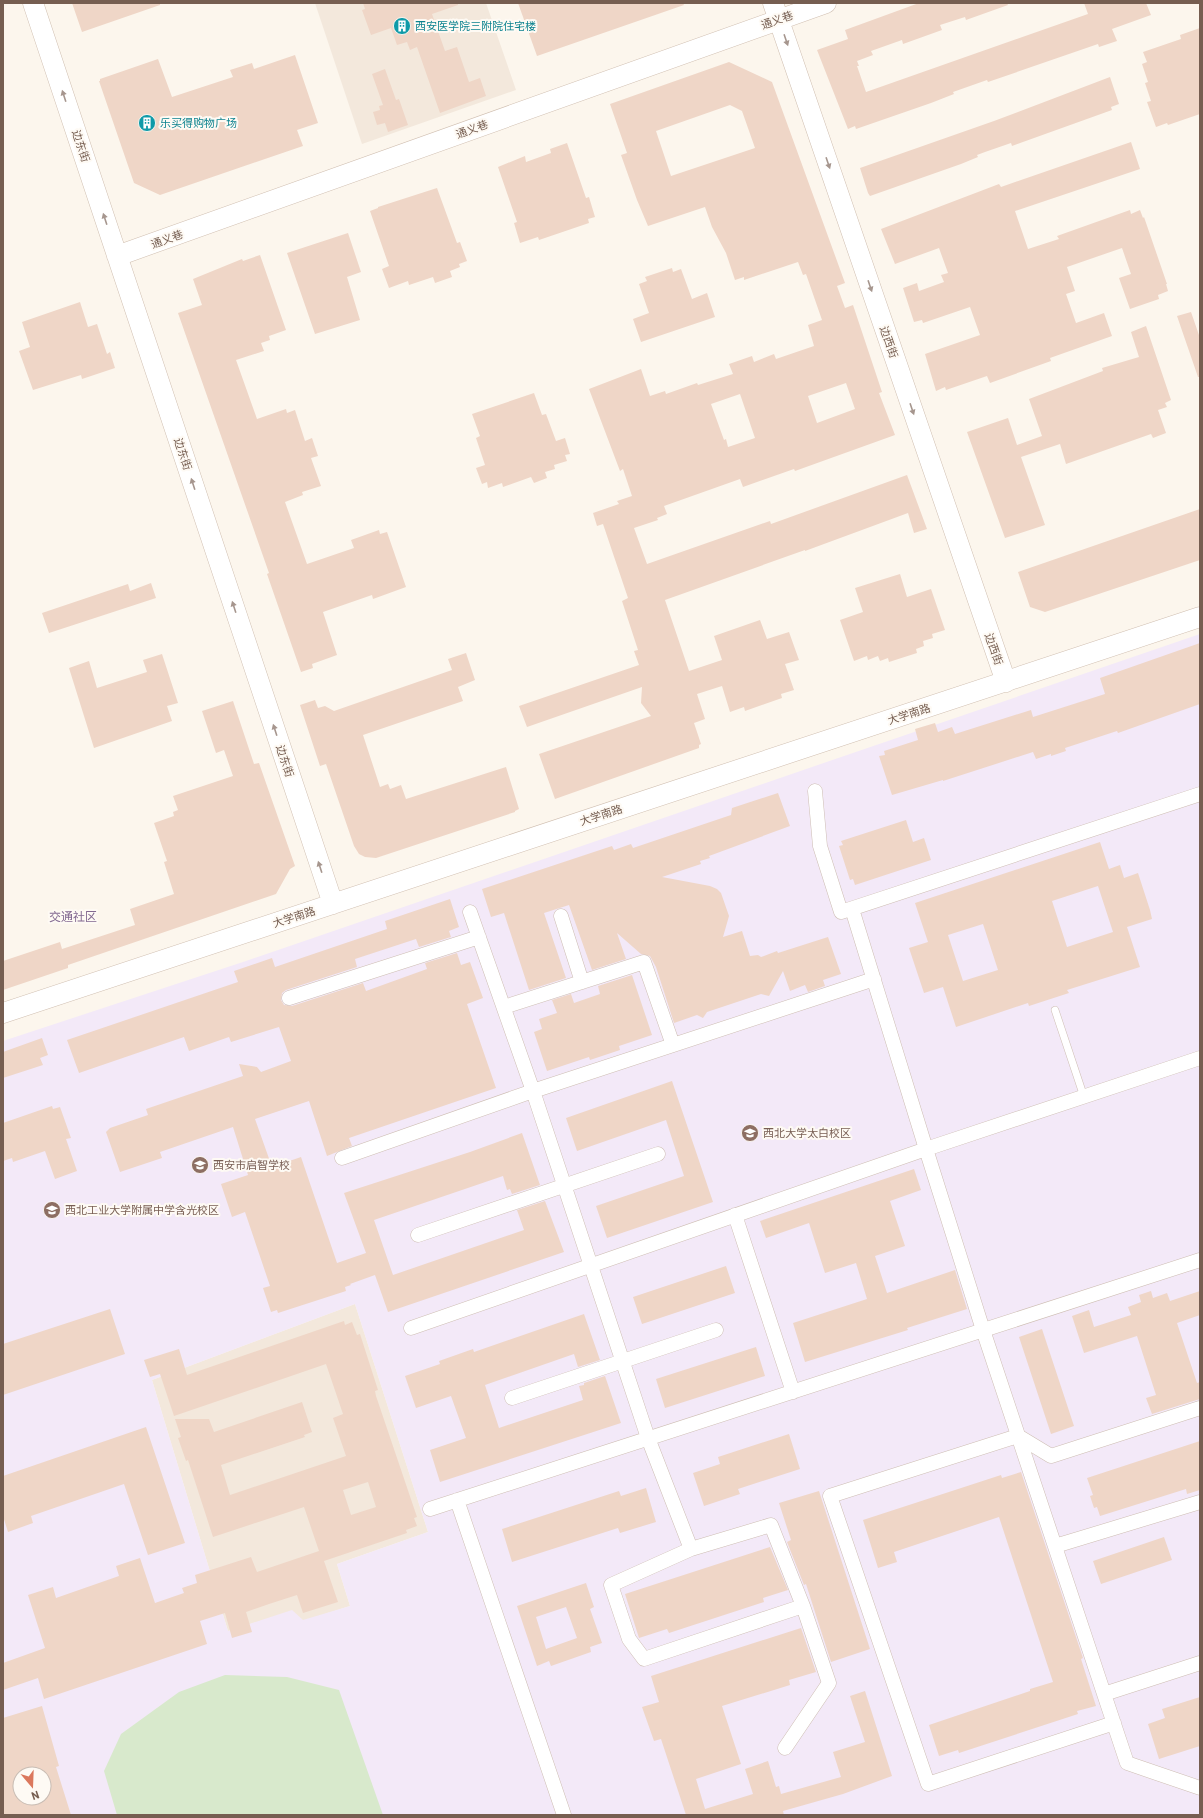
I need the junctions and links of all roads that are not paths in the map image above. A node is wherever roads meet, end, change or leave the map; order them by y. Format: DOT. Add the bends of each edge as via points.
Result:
graph roads {
  1 [pos="33,3"];
  2 [pos="826,3"];
  3 [pos="776,11"];
  4 [pos="117,256"];
  5 [pos="1200,618"];
  6 [pos="1006,682"];
  7 [pos="815,791"];
  8 [pos="1200,794"];
  9 [pos="332,904"];
  10 [pos="852,909"];
  11 [pos="470,912"];
  12 [pos="561,916"];
  13 [pos="479,937"];
  14 [pos="874,979"];
  15 [pos="582,982"];
  16 [pos="289,998"];
  17 [pos="504,1007"];
  18 [pos="1055,1010"];
  19 [pos="3,1013"];
  20 [pos="674,1045"];
  21 [pos="1200,1058"];
  22 [pos="533,1091"];
  23 [pos="1084,1097"];
  24 [pos="926,1149"];
  25 [pos="658,1154"];
  26 [pos="342,1158"];
  27 [pos="564,1185"];
  28 [pos="735,1215"];
  29 [pos="418,1235"];
  30 [pos="1200,1260"];
  31 [pos="591,1265"];
  32 [pos="411,1328"];
  33 [pos="716,1330"];
  34 [pos="983,1330"];
  35 [pos="623,1361"];
  36 [pos="793,1392"];
  37 [pos="512,1398"];
  38 [pos="1200,1408"];
  39 [pos="1018,1436"];
  40 [pos="648,1438"];
  41 [pos="457,1500"];
  42 [pos="1200,1502"];
  43 [pos="430,1508"];
  44 [pos="1055,1546"];
  45 [pos="691,1549"];
  46 [pos="803,1606"];
  47 [pos="1200,1663"];
  48 [pos="1104,1694"];
  49 [pos="1114,1723"];
  50 [pos="785,1748"];
  51 [pos="1200,1788"];
  52 [pos="564,1815"];
  4 -- 1 [label="street, 边东街, one-way"];
  2 -- 3 [label="street, 通义巷"];
  3 -- 4 [label="street, 通义巷"];
  3 -- 6 [label="street, 边西街, one-way"];
  9 -- 4 [label="street, 边东街, one-way"];
  5 -- 6 [label="street, 大学南路"];
  6 -- 9 [label="street, 大学南路"];
  7 -- 10 [label="street" via="820,846 841,912"];
  8 -- 10 [label="street"];
  9 -- 19 [label="street, 大学南路"];
  10 -- 14 [label="street"];
  11 -- 13 [label="street"];
  12 -- 15 [label="street"];
  13 -- 16 [label="street"];
  13 -- 17 [label="street"];
  14 -- 20 [label="street"];
  14 -- 24 [label="street"];
  15 -- 17 [label="street"];
  15 -- 20 [label="street" via="644,962"];
  17 -- 22 [label="street"];
  18 -- 23 [label="lane"];
  20 -- 22 [label="street"];
  21 -- 23 [label="street"];
  22 -- 26 [label="street"];
  22 -- 27 [label="street"];
  23 -- 24 [label="street"];
  24 -- 28 [label="street"];
  24 -- 34 [label="street"];
  25 -- 27 [label="street"];
  27 -- 29 [label="street"];
  27 -- 31 [label="street"];
  28 -- 31 [label="street"];
  28 -- 36 [label="street"];
  30 -- 34 [label="street"];
  31 -- 32 [label="street"];
  31 -- 35 [label="street"];
  33 -- 35 [label="street"];
  34 -- 36 [label="street"];
  34 -- 39 [label="street"];
  35 -- 37 [label="street"];
  35 -- 40 [label="street"];
  36 -- 40 [label="street"];
  38 -- 39 [label="street" via="1051,1456"];
  39 -- 44 [label="street"];
  39 -- 49 [label="street" via="830,1496 928,1784"];
  40 -- 41 [label="street"];
  40 -- 45 [label="street"];
  41 -- 43 [label="street"];
  41 -- 52 [label="street"];
  42 -- 44 [label="street"];
  44 -- 48 [label="street"];
  45 -- 46 [label="street" via="771,1525"];
  45 -- 46 [label="street" via="611,1585 629,1639 644,1659"];
  46 -- 50 [label="street" via="829,1683"];
  47 -- 48 [label="street"];
  48 -- 49 [label="street"];
  49 -- 51 [label="street" via="1128,1764"];
}
